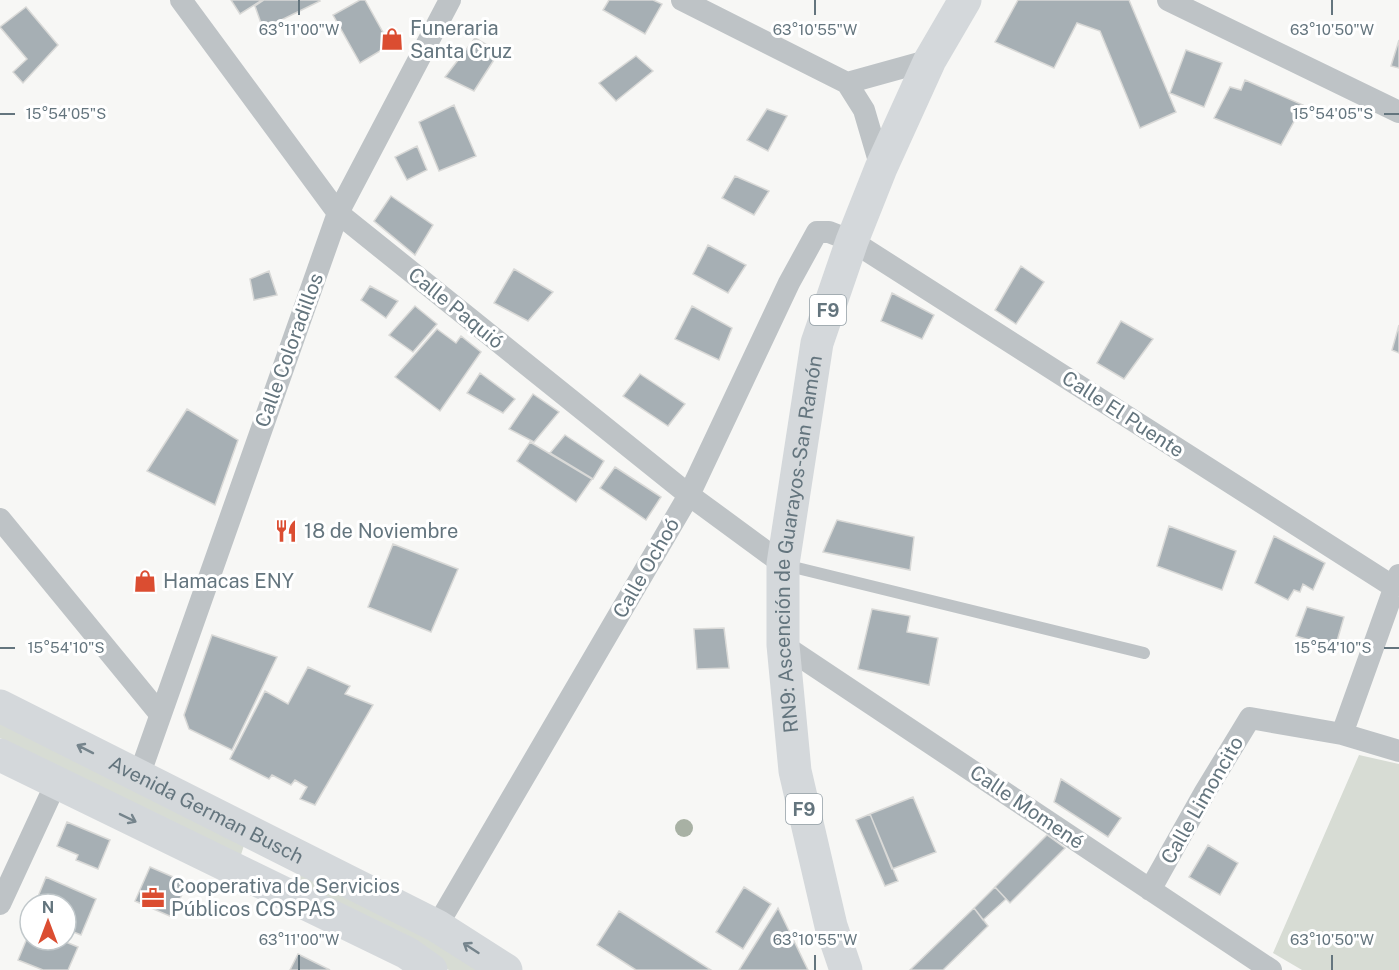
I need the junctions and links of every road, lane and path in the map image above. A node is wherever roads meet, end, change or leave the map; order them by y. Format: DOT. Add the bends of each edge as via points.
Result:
graph roads {
  1 [pos="181,0"];
  2 [pos="450,0"];
  3 [pos="682,0"];
  4 [pos="965,0"];
  5 [pos="1168,0"];
  6 [pos="930,60"];
  7 [pos="847,83"];
  8 [pos="1399,111"];
  9 [pos="881,168"];
  10 [pos="338,213"];
  11 [pos="852,241"];
  12 [pos="689,495"];
  13 [pos="0,519"];
  14 [pos="783,564"];
  15 [pos="1396,581"];
  16 [pos="783,645"];
  17 [pos="1144,653"];
  18 [pos="0,706"];
  19 [pos="160,714"];
  20 [pos="1342,734"];
  21 [pos="1399,751"];
  22 [pos="0,755"];
  23 [pos="139,776"];
  24 [pos="56,783"];
  25 [pos="282,848"];
  26 [pos="263,884"];
  27 [pos="1150,890"];
  28 [pos="0,904"];
  29 [pos="437,926"];
  30 [pos="413,965"];
  31 [pos="506,970"];
  32 [pos="846,970"];
  33 [pos="1271,970"];
  1 -- 10 [label="street, Calle Paquió"];
  2 -- 10 [label="street, Calle Coloradillos"];
  3 -- 7 [label="street"];
  4 -- 6 [label="main road, RN9: Ascención de Guarayos-San Ramón / F9"];
  5 -- 8 [label="street"];
  6 -- 7 [label="street"];
  6 -- 9 [label="main road, RN9: Ascención de Guarayos-San Ramón / F9"];
  7 -- 9 [label="street" via="864,110"];
  9 -- 11 [label="main road, RN9: Ascención de Guarayos-San Ramón / F9"];
  10 -- 12 [label="street, Calle Paquió"];
  10 -- 19 [label="street, Calle Coloradillos"];
  11 -- 12 [label="street, Calle Ochoó" via="817,232"];
  11 -- 14 [label="main road, RN9: Ascención de Guarayos-San Ramón / F9" via="817,343"];
  11 -- 15 [label="street, Calle El Puente"];
  12 -- 14 [label="street, Calle Paquió"];
  12 -- 29 [label="street, Calle Ochoó"];
  13 -- 19 [label="street"];
  14 -- 16 [label="main road, RN9: Ascención de Guarayos-San Ramón / F9"];
  14 -- 17 [label="lane"];
  15 -- 20 [label="street"];
  16 -- 27 [label="street, Calle Momené"];
  16 -- 32 [label="main road, RN9: Ascención de Guarayos-San Ramón / F9" via="795,771 831,926"];
  23 -- 18 [label="main road, Avenida German Busch, one-way"];
  19 -- 23 [label="street, Calle Coloradillos"];
  20 -- 21 [label="street, Calle Limoncito"];
  20 -- 27 [label="street, Calle Limoncito" via="1250,718"];
  22 -- 24 [label="main road, Avenida German Busch"];
  23 -- 25 [label="main road, Avenida German Busch"];
  24 -- 26 [label="main road, Avenida German Busch, one-way"];
  24 -- 28 [label="street"];
  25 -- 26 [label="main road"];
  25 -- 29 [label="main road, Avenida German Busch"];
  26 -- 30 [label="main road, Avenida German Busch"];
  27 -- 33 [label="street, Calle Momené"];
  31 -- 29 [label="main road, Avenida German Busch, one-way"];
}
